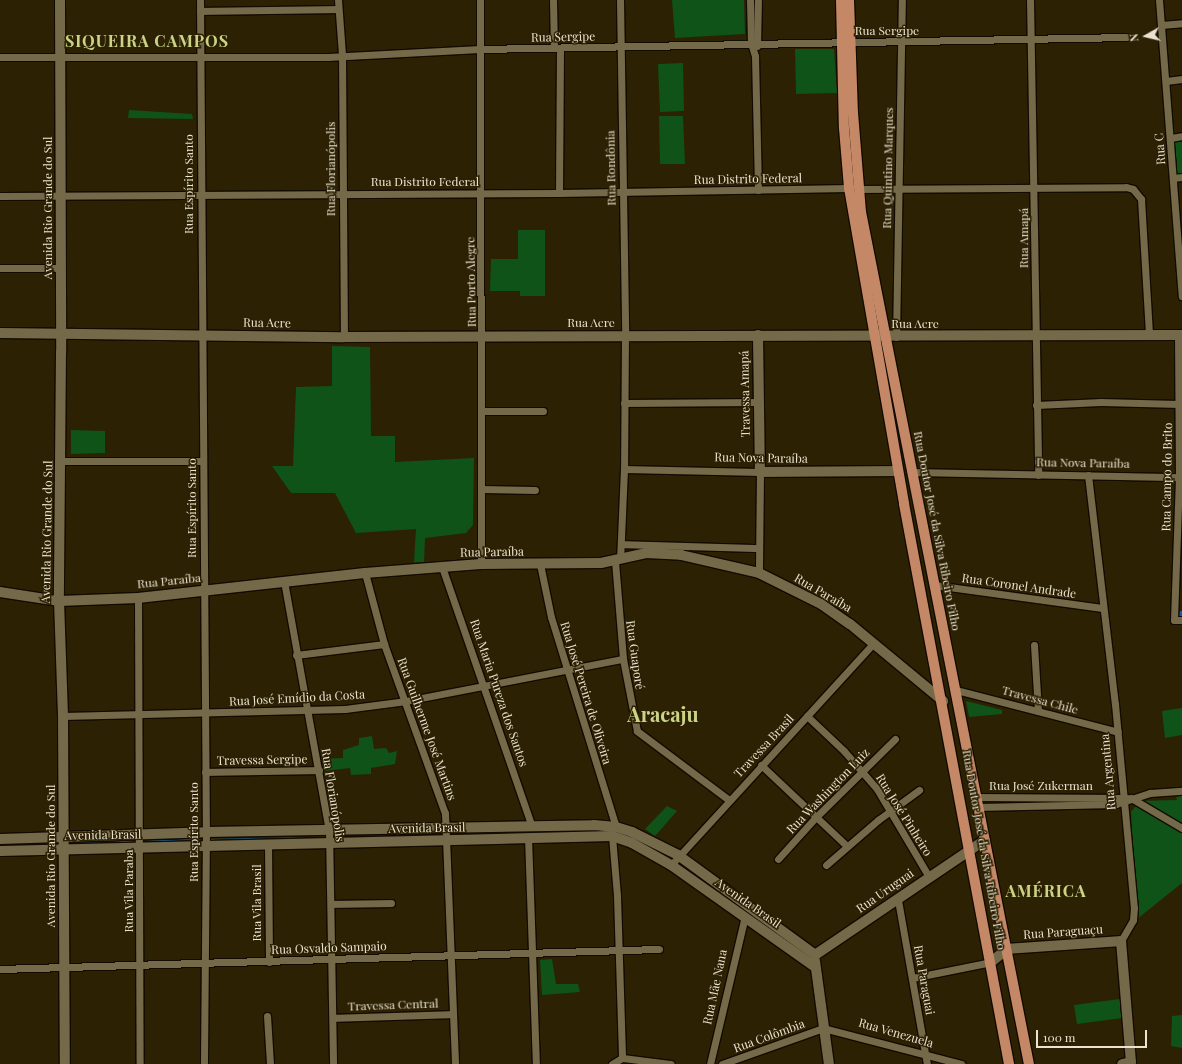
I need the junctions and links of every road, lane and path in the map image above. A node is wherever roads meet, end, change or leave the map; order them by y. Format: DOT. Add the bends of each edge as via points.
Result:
graph roads {
  1 [pos="60,0"];
  2 [pos="200,0"];
  3 [pos="338,0"];
  4 [pos="480,0"];
  5 [pos="553,0"];
  6 [pos="620,0"];
  7 [pos="750,0"];
  8 [pos="758,0"];
  9 [pos="841,0"];
  10 [pos="849,0"];
  11 [pos="902,0"];
  12 [pos="1030,0"];
  13 [pos="1159,0"];
  14 [pos="338,9"];
  15 [pos="200,11"];
  16 [pos="1182,23"];
  17 [pos="1161,25"];
  18 [pos="1127,37"];
  19 [pos="1031,41"];
  20 [pos="846,42"];
  21 [pos="901,42"];
  22 [pos="755,43"];
  23 [pos="621,47"];
  24 [pos="557,48"];
  25 [pos="480,49"];
  26 [pos="200,55"];
  27 [pos="342,55"];
  28 [pos="0,57"];
  29 [pos="60,58"];
  30 [pos="1182,79"];
  31 [pos="1166,81"];
  32 [pos="1182,136"];
  33 [pos="1171,138"];
  34 [pos="1182,177"];
  35 [pos="1173,178"];
  36 [pos="853,189"];
  37 [pos="898,189"];
  38 [pos="1034,189"];
  39 [pos="758,190"];
  40 [pos="623,192"];
  41 [pos="200,193"];
  42 [pos="342,193"];
  43 [pos="481,193"];
  44 [pos="559,193"];
  45 [pos="0,196"];
  46 [pos="61,197"];
  47 [pos="1181,254"];
  48 [pos="0,268"];
  49 [pos="61,268"];
  50 [pos="1182,296"];
  51 [pos="0,333"];
  52 [pos="61,334"];
  53 [pos="1149,334"];
  54 [pos="201,335"];
  55 [pos="482,335"];
  56 [pos="758,335"];
  57 [pos="1180,335"];
  58 [pos="624,336"];
  59 [pos="1036,336"];
  60 [pos="344,337"];
  61 [pos="874,337"];
  62 [pos="885,337"];
  63 [pos="896,337"];
  64 [pos="758,402"];
  65 [pos="624,404"];
  66 [pos="1036,404"];
  67 [pos="1179,404"];
  68 [pos="482,411"];
  69 [pos="543,411"];
  70 [pos="61,461"];
  71 [pos="203,461"];
  72 [pos="624,469"];
  73 [pos="898,471"];
  74 [pos="760,472"];
  75 [pos="912,472"];
  76 [pos="1038,475"];
  77 [pos="1088,475"];
  78 [pos="1181,477"];
  79 [pos="482,489"];
  80 [pos="535,490"];
  81 [pos="621,544"];
  82 [pos="759,548"];
  83 [pos="617,560"];
  84 [pos="481,564"];
  85 [pos="540,564"];
  86 [pos="442,566"];
  87 [pos="365,573"];
  88 [pos="759,573"];
  89 [pos="284,581"];
  90 [pos="934,585"];
  91 [pos="202,591"];
  92 [pos="0,592"];
  93 [pos="138,598"];
  94 [pos="59,601"];
  95 [pos="1102,608"];
  96 [pos="1178,620"];
  97 [pos="384,644"];
  98 [pos="873,644"];
  99 [pos="1034,645"];
  100 [pos="296,655"];
  101 [pos="623,659"];
  102 [pos="569,671"];
  103 [pos="484,685"];
  104 [pos="956,690"];
  105 [pos="406,700"];
  106 [pos="943,701"];
  107 [pos="307,710"];
  108 [pos="1038,711"];
  109 [pos="204,713"];
  110 [pos="138,714"];
  111 [pos="63,716"];
  112 [pos="807,716"];
  113 [pos="1118,732"];
  114 [pos="895,739"];
  115 [pos="761,765"];
  116 [pos="319,770"];
  117 [pos="862,770"];
  118 [pos="205,772"];
  119 [pos="919,790"];
  120 [pos="1182,791"];
  121 [pos="976,797"];
  122 [pos="1127,799"];
  123 [pos="729,800"];
  124 [pos="978,807"];
  125 [pos="889,811"];
  126 [pos="816,817"];
  127 [pos="532,827"];
  128 [pos="1182,828"];
  129 [pos="447,829"];
  130 [pos="329,831"];
  131 [pos="614,831"];
  132 [pos="206,832"];
  133 [pos="140,835"];
  134 [pos="528,837"];
  135 [pos="64,838"];
  136 [pos="0,839"];
  137 [pos="985,840"];
  138 [pos="447,842"];
  139 [pos="330,843"];
  140 [pos="268,844"];
  141 [pos="205,845"];
  142 [pos="847,846"];
  143 [pos="140,847"];
  144 [pos="64,849"];
  145 [pos="970,850"];
  146 [pos="0,851"];
  147 [pos="678,855"];
  148 [pos="778,859"];
  149 [pos="671,865"];
  150 [pos="826,865"];
  151 [pos="929,877"];
  152 [pos="898,900"];
  153 [pos="391,903"];
  154 [pos="331,904"];
  155 [pos="744,916"];
  156 [pos="1121,941"];
  157 [pos="659,948"];
  158 [pos="1007,949"];
  159 [pos="619,951"];
  160 [pos="533,953"];
  161 [pos="451,955"];
  162 [pos="815,955"];
  163 [pos="332,958"];
  164 [pos="268,962"];
  165 [pos="991,962"];
  166 [pos="141,963"];
  167 [pos="204,963"];
  168 [pos="64,967"];
  169 [pos="815,967"];
  170 [pos="0,969"];
  171 [pos="912,978"];
  172 [pos="453,1014"];
  173 [pos="267,1016"];
  174 [pos="333,1018"];
  175 [pos="823,1028"];
  176 [pos="926,1056"];
  177 [pos="622,1058"];
  178 [pos="1128,1063"];
  179 [pos="65,1064"];
  180 [pos="140,1064"];
  181 [pos="204,1064"];
  182 [pos="270,1064"];
  183 [pos="333,1064"];
  184 [pos="455,1064"];
  185 [pos="536,1064"];
  186 [pos="613,1064"];
  187 [pos="671,1064"];
  188 [pos="710,1064"];
  189 [pos="722,1064"];
  190 [pos="829,1064"];
  191 [pos="928,1064"];
  192 [pos="961,1064"];
  193 [pos="1009,1064"];
  194 [pos="1029,1064"];
  1 -- 29 [label="street, Avenida Rio Grande do Sul"];
  2 -- 15 [label="street, Rua Espírito Santo"];
  3 -- 14 [label="street, Rua Florianópolis"];
  4 -- 25 [label="street, Rua Porto Alegre"];
  5 -- 24 [label="street"];
  6 -- 23 [label="street, Rua Rondônia"];
  7 -- 22 [label="street"];
  8 -- 22 [label="street"];
  9 -- 20 [label="main road, Rua Doutor José da Silva Ribeiro Filho"];
  10 -- 20 [label="main road, Rua Doutor José da Silva Ribeiro Filho"];
  11 -- 21 [label="street, Rua Quintino Marques"];
  12 -- 19 [label="street, Rua Amapá"];
  13 -- 17 [label="street, Rua C"];
  14 -- 15 [label="street"];
  14 -- 27 [label="street, Rua Florianópolis"];
  15 -- 26 [label="street, Rua Espírito Santo"];
  16 -- 17 [label="street"];
  17 -- 31 [label="street, Rua C"];
  18 -- 19 [label="street, Rua Sergipe"];
  19 -- 21 [label="street, Rua Sergipe"];
  19 -- 38 [label="street, Rua Amapá"];
  20 -- 21 [label="street, Rua Sergipe"];
  20 -- 22 [label="street, Rua Sergipe"];
  20 -- 36 [label="main road, Rua Doutor José da Silva Ribeiro Filho"];
  21 -- 37 [label="street, Rua Quintino Marques"];
  22 -- 23 [label="street, Rua Sergipe"];
  22 -- 39 [label="street"];
  23 -- 24 [label="street, Rua Sergipe"];
  23 -- 40 [label="street, Rua Rondônia"];
  24 -- 25 [label="street, Rua Sergipe"];
  24 -- 44 [label="street"];
  25 -- 27 [label="street, Rua Sergipe"];
  25 -- 43 [label="street, Rua Porto Alegre"];
  26 -- 27 [label="street, Rua Sergipe"];
  26 -- 29 [label="street, Rua Sergipe"];
  26 -- 41 [label="street, Rua Espírito Santo"];
  27 -- 42 [label="street, Rua Florianópolis"];
  28 -- 29 [label="street, Rua Sergipe"];
  29 -- 46 [label="street, Avenida Rio Grande do Sul"];
  30 -- 31 [label="street"];
  31 -- 33 [label="street, Rua C"];
  32 -- 33 [label="street"];
  33 -- 35 [label="street, Rua C"];
  34 -- 35 [label="street"];
  35 -- 47 [label="street, Rua C"];
  36 -- 37 [label="street, Rua Distrito Federal"];
  36 -- 39 [label="street, Rua Distrito Federal"];
  36 -- 61 [label="main road, Rua Doutor José da Silva Ribeiro Filho"];
  36 -- 62 [label="main road, Rua Doutor José da Silva Ribeiro Filho"];
  37 -- 38 [label="street, Rua Distrito Federal"];
  37 -- 63 [label="street, Rua Quintino Marques"];
  38 -- 53 [label="street, Rua Distrito Federal" via="1126,187 1137,192 1140,199"];
  38 -- 59 [label="street, Rua Amapá"];
  39 -- 40 [label="street, Rua Distrito Federal"];
  40 -- 44 [label="street, Rua Distrito Federal"];
  40 -- 58 [label="street, Rua Rondônia"];
  41 -- 42 [label="street, Rua Distrito Federal"];
  41 -- 46 [label="street, Rua Distrito Federal"];
  41 -- 54 [label="street, Rua Espírito Santo"];
  42 -- 43 [label="street, Rua Distrito Federal"];
  42 -- 60 [label="street, Rua Florianópolis"];
  43 -- 44 [label="street, Rua Distrito Federal"];
  43 -- 55 [label="street, Rua Porto Alegre"];
  45 -- 46 [label="street, Rua Distrito Federal"];
  46 -- 49 [label="street, Avenida Rio Grande do Sul"];
  47 -- 50 [label="street, Rua C"];
  48 -- 49 [label="street"];
  49 -- 52 [label="street, Avenida Rio Grande do Sul"];
  51 -- 52 [label="street, Rua Acre"];
  52 -- 54 [label="street, Rua Acre"];
  52 -- 70 [label="street, Avenida Rio Grande do Sul"];
  53 -- 57 [label="street, Rua Acre"];
  53 -- 59 [label="street, Rua Acre"];
  54 -- 60 [label="street, Rua Acre"];
  54 -- 71 [label="street, Rua Espírito Santo"];
  55 -- 58 [label="street, Rua Acre"];
  55 -- 60 [label="street, Rua Acre"];
  55 -- 68 [label="street, Rua Porto Alegre"];
  56 -- 58 [label="street, Rua Acre"];
  56 -- 61 [label="street, Rua Acre"];
  56 -- 64 [label="street, Travessa Amapá"];
  57 -- 67 [label="street, Rua Campo do Brito"];
  58 -- 65 [label="street, Rua Guaporé"];
  59 -- 63 [label="street, Rua Acre"];
  59 -- 66 [label="street, Rua Amapá"];
  61 -- 62 [label="street, Rua Acre"];
  61 -- 73 [label="main road, Rua Doutor José da Silva Ribeiro Filho"];
  62 -- 63 [label="street, Rua Acre"];
  62 -- 75 [label="main road, Rua Doutor José da Silva Ribeiro Filho"];
  64 -- 65 [label="street"];
  64 -- 74 [label="street, Travessa Amapá"];
  65 -- 72 [label="street, Rua Guaporé"];
  66 -- 67 [label="street"];
  66 -- 76 [label="street, Rua Amapá"];
  67 -- 78 [label="street, Rua Campo do Brito"];
  68 -- 69 [label="street"];
  68 -- 79 [label="street, Rua Porto Alegre"];
  70 -- 71 [label="street"];
  70 -- 94 [label="street, Avenida Rio Grande do Sul"];
  71 -- 91 [label="street, Rua Espírito Santo"];
  72 -- 74 [label="street, Rua Nova Paraíba"];
  72 -- 81 [label="street, Rua Guaporé"];
  73 -- 74 [label="street, Rua Nova Paraíba"];
  73 -- 106 [label="main road, Rua Doutor José da Silva Ribeiro Filho"];
  74 -- 82 [label="street, Travessa Amapá"];
  75 -- 76 [label="street, Rua Nova Paraíba"];
  75 -- 90 [label="main road, Rua Doutor José da Silva Ribeiro Filho"];
  76 -- 77 [label="street, Rua Nova Paraíba"];
  77 -- 78 [label="street, Rua Nova Paraíba"];
  77 -- 95 [label="street, Rua Argentina"];
  78 -- 96 [label="street, Rua Campo do Brito"];
  79 -- 80 [label="street"];
  79 -- 84 [label="street, Rua Porto Alegre"];
  81 -- 82 [label="street"];
  81 -- 83 [label="street, Rua Guaporé"];
  82 -- 88 [label="street, Travessa Amapá"];
  83 -- 85 [label="street, Rua Paraíba"];
  83 -- 88 [label="street, Rua Paraíba" via="646,552 681,555"];
  83 -- 101 [label="street, Rua Guaporé"];
  84 -- 85 [label="street, Rua Paraíba"];
  84 -- 86 [label="street, Rua Paraíba"];
  85 -- 102 [label="street, Rua José Pereira de Oliveira" via="551,617"];
  86 -- 87 [label="street, Rua Paraíba"];
  86 -- 103 [label="street, Rua Maria Pureza dos Santos"];
  87 -- 89 [label="street, Rua Paraíba"];
  87 -- 97 [label="street, Rua Guilherme José Martins"];
  88 -- 98 [label="street, Rua Paraíba" via="822,604"];
  89 -- 91 [label="street, Rua Paraíba"];
  89 -- 100 [label="street, Rua Florianópolis"];
  90 -- 95 [label="street, Rua Coronel Andrade"];
  90 -- 104 [label="main road, Rua Doutor José da Silva Ribeiro Filho"];
  91 -- 93 [label="street, Rua Paraíba"];
  91 -- 109 [label="street, Rua Espírito Santo"];
  92 -- 94 [label="street, Rua Paraíba"];
  93 -- 94 [label="street, Rua Paraíba"];
  93 -- 110 [label="street, Rua Vila Paraba"];
  94 -- 111 [label="street, Avenida Rio Grande do Sul"];
  95 -- 113 [label="street, Rua Argentina"];
  97 -- 100 [label="street"];
  97 -- 105 [label="street, Rua Guilherme José Martins"];
  98 -- 106 [label="street, Rua Paraíba"];
  98 -- 112 [label="street, Travessa Brasil"];
  99 -- 108 [label="street"];
  100 -- 107 [label="street, Rua Florianópolis"];
  101 -- 102 [label="street, Rua José Emídio da Costa"];
  101 -- 123 [label="street, Rua Guaporé" via="633,719 639,734 693,771"];
  102 -- 103 [label="street, Rua José Emídio da Costa"];
  102 -- 131 [label="street, Rua José Pereira de Oliveira"];
  103 -- 105 [label="street, Rua José Emídio da Costa"];
  103 -- 127 [label="street, Rua Maria Pureza dos Santos"];
  104 -- 108 [label="street, Travessa Chile"];
  104 -- 121 [label="main road, Rua Doutor José da Silva Ribeiro Filho"];
  105 -- 107 [label="street, Rua José Emídio da Costa" via="345,709"];
  105 -- 129 [label="street, Rua Guilherme José Martins" via="442,801"];
  106 -- 145 [label="main road, Rua Doutor José da Silva Ribeiro Filho"];
  107 -- 109 [label="street, Rua José Emídio da Costa"];
  107 -- 116 [label="street, Rua Florianópolis"];
  108 -- 113 [label="street, Travessa Chile"];
  109 -- 110 [label="street, Rua José Emídio da Costa"];
  109 -- 118 [label="street, Rua Espírito Santo"];
  110 -- 111 [label="street, Rua José Emídio da Costa"];
  110 -- 133 [label="street, Rua Vila Paraba"];
  111 -- 135 [label="street, Avenida Rio Grande do Sul"];
  112 -- 115 [label="street, Travessa Brasil"];
  112 -- 117 [label="street, Rua José Pinheiro"];
  113 -- 122 [label="street, Rua Argentina"];
  114 -- 117 [label="street, Rua Washington Luiz"];
  115 -- 123 [label="street, Travessa Brasil"];
  115 -- 126 [label="street"];
  116 -- 118 [label="street, Travessa Sergipe"];
  116 -- 130 [label="street, Rua Florianópolis"];
  117 -- 125 [label="street, Rua José Pinheiro"];
  117 -- 126 [label="street, Rua Washington Luiz"];
  118 -- 132 [label="street, Rua Espírito Santo"];
  119 -- 125 [label="street"];
  120 -- 122 [label="street, Rua José Zukerman" via="1150,793"];
  121 -- 122 [label="street, Rua José Zukerman"];
  121 -- 124 [label="main road, Rua Doutor José da Silva Ribeiro Filho"];
  122 -- 124 [label="street, Rua José Zukerman"];
  122 -- 128 [label="street"];
  122 -- 156 [label="street, Rua Argentina" via="1134,908 1132,920"];
  123 -- 147 [label="street, Travessa Brasil"];
  124 -- 137 [label="main road, Rua Doutor José da Silva Ribeiro Filho"];
  125 -- 142 [label="street"];
  125 -- 151 [label="street, Rua José Pinheiro"];
  126 -- 142 [label="street"];
  126 -- 148 [label="street, Rua Washington Luiz"];
  127 -- 129 [label="street, Avenida Brasil"];
  127 -- 131 [label="street, Avenida Brasil"];
  129 -- 130 [label="street, Avenida Brasil"];
  129 -- 138 [label="street, Rua Guilherme José Martins"];
  130 -- 132 [label="street, Avenida Brasil"];
  130 -- 139 [label="street, Rua Florianópolis"];
  131 -- 134 [label="street, Avenida Brasil"];
  131 -- 147 [label="street, Avenida Brasil" via="632,832"];
  131 -- 149 [label="street, Avenida Brasil"];
  131 -- 159 [label="street, Rua José Pereira de Oliveira"];
  132 -- 133 [label="street, Avenida Brasil"];
  132 -- 141 [label="street, Rua Espírito Santo"];
  133 -- 135 [label="street, Avenida Brasil"];
  133 -- 143 [label="street, Rua Vila Paraba"];
  134 -- 138 [label="street, Avenida Brasil"];
  134 -- 160 [label="street"];
  135 -- 136 [label="street, Avenida Brasil"];
  135 -- 144 [label="street, Avenida Rio Grande do Sul"];
  137 -- 145 [label="street, Rua Uruguai"];
  137 -- 158 [label="main road, Rua Doutor José da Silva Ribeiro Filho"];
  138 -- 139 [label="street, Avenida Brasil"];
  138 -- 161 [label="street, Rua Guilherme José Martins"];
  139 -- 140 [label="street, Avenida Brasil"];
  139 -- 154 [label="street, Rua Florianópolis"];
  140 -- 141 [label="street, Avenida Brasil"];
  140 -- 164 [label="street, Rua Vila Brasil"];
  141 -- 143 [label="street, Avenida Brasil"];
  141 -- 167 [label="street, Rua Espírito Santo"];
  142 -- 150 [label="street"];
  143 -- 144 [label="street, Avenida Brasil"];
  143 -- 166 [label="street, Rua Vila Paraba"];
  144 -- 146 [label="street, Avenida Brasil"];
  144 -- 168 [label="street, Avenida Rio Grande do Sul"];
  145 -- 151 [label="street, Rua Uruguai"];
  145 -- 165 [label="main road, Rua Doutor José da Silva Ribeiro Filho"];
  147 -- 149 [label="street, Travessa Brasil"];
  147 -- 162 [label="street, Avenida Brasil"];
  149 -- 155 [label="street, Avenida Brasil"];
  151 -- 152 [label="street, Rua Uruguai"];
  152 -- 162 [label="street, Rua Uruguai"];
  152 -- 171 [label="street, Rua Paraguai"];
  153 -- 154 [label="street"];
  154 -- 163 [label="street, Rua Florianópolis"];
  155 -- 169 [label="street, Avenida Brasil"];
  155 -- 188 [label="street, Rua Mãe Nana"];
  156 -- 158 [label="street, Rua Paraguaçu"];
  156 -- 178 [label="street"];
  157 -- 159 [label="street, Rua Osvaldo Sampaio"];
  158 -- 165 [label="street"];
  158 -- 194 [label="main road, Rua Doutor José da Silva Ribeiro Filho"];
  159 -- 160 [label="street, Rua Osvaldo Sampaio"];
  159 -- 177 [label="street, Rua José Pereira de Oliveira"];
  160 -- 161 [label="street, Rua Osvaldo Sampaio"];
  160 -- 185 [label="street"];
  161 -- 163 [label="street, Rua Osvaldo Sampaio"];
  161 -- 172 [label="street, Rua Guilherme José Martins"];
  162 -- 169 [label="street"];
  163 -- 164 [label="street, Rua Osvaldo Sampaio"];
  163 -- 174 [label="street, Rua Florianópolis"];
  164 -- 167 [label="street, Rua Osvaldo Sampaio"];
  165 -- 171 [label="street"];
  165 -- 193 [label="main road, Rua Doutor José da Silva Ribeiro Filho"];
  166 -- 167 [label="street, Rua Osvaldo Sampaio"];
  166 -- 168 [label="street, Rua Osvaldo Sampaio"];
  166 -- 180 [label="street, Rua Vila Paraba"];
  167 -- 181 [label="street, Rua Espírito Santo"];
  168 -- 170 [label="street, Rua Osvaldo Sampaio"];
  168 -- 179 [label="street, Avenida Rio Grande do Sul"];
  169 -- 175 [label="street"];
  171 -- 176 [label="street, Rua Paraguai"];
  172 -- 174 [label="street, Travessa Central"];
  172 -- 184 [label="street, Rua Guilherme José Martins"];
  173 -- 182 [label="street"];
  174 -- 183 [label="street, Rua Florianópolis"];
  175 -- 176 [label="street, Rua Venezuela" via="846,1032"];
  175 -- 189 [label="street, Rua Colômbia"];
  175 -- 190 [label="street"];
  176 -- 191 [label="street, Rua Paraguai"];
  176 -- 192 [label="street, Rua Venezuela"];
  177 -- 186 [label="street"];
  177 -- 187 [label="street"];
}
